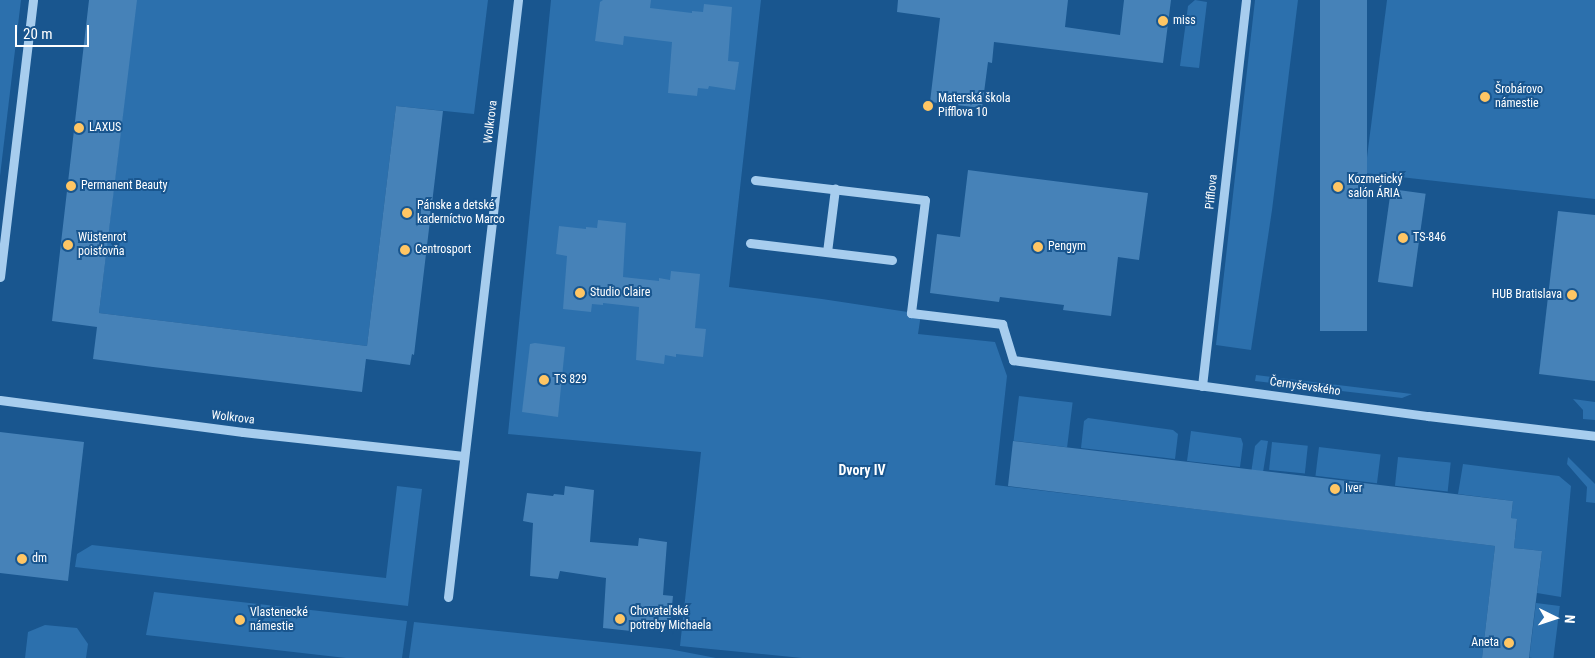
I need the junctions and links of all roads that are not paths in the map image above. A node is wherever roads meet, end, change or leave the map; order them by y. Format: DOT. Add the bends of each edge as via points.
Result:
graph roads {
  1 [pos="33,0"];
  2 [pos="518,0"];
  3 [pos="1246,0"];
  4 [pos="755,180"];
  5 [pos="835,189"];
  6 [pos="750,243"];
  7 [pos="827,252"];
  8 [pos="892,260"];
  9 [pos="0,278"];
  10 [pos="1202,386"];
  11 [pos="0,400"];
  12 [pos="1595,436"];
  13 [pos="464,456"];
  14 [pos="448,597"];
  1 -- 9 [label="street"];
  2 -- 13 [label="street, Wolkrova"];
  3 -- 10 [label="street, Pifflova"];
  4 -- 5 [label="street"];
  5 -- 7 [label="street"];
  5 -- 10 [label="street, Černyševského" via="925,200 911,313 1002,324 1013,360"];
  6 -- 7 [label="street"];
  7 -- 8 [label="street"];
  10 -- 12 [label="street, Černyševského"];
  11 -- 13 [label="street, Wolkrova" via="243,432"];
  13 -- 14 [label="street, Wolkrova"];
}
